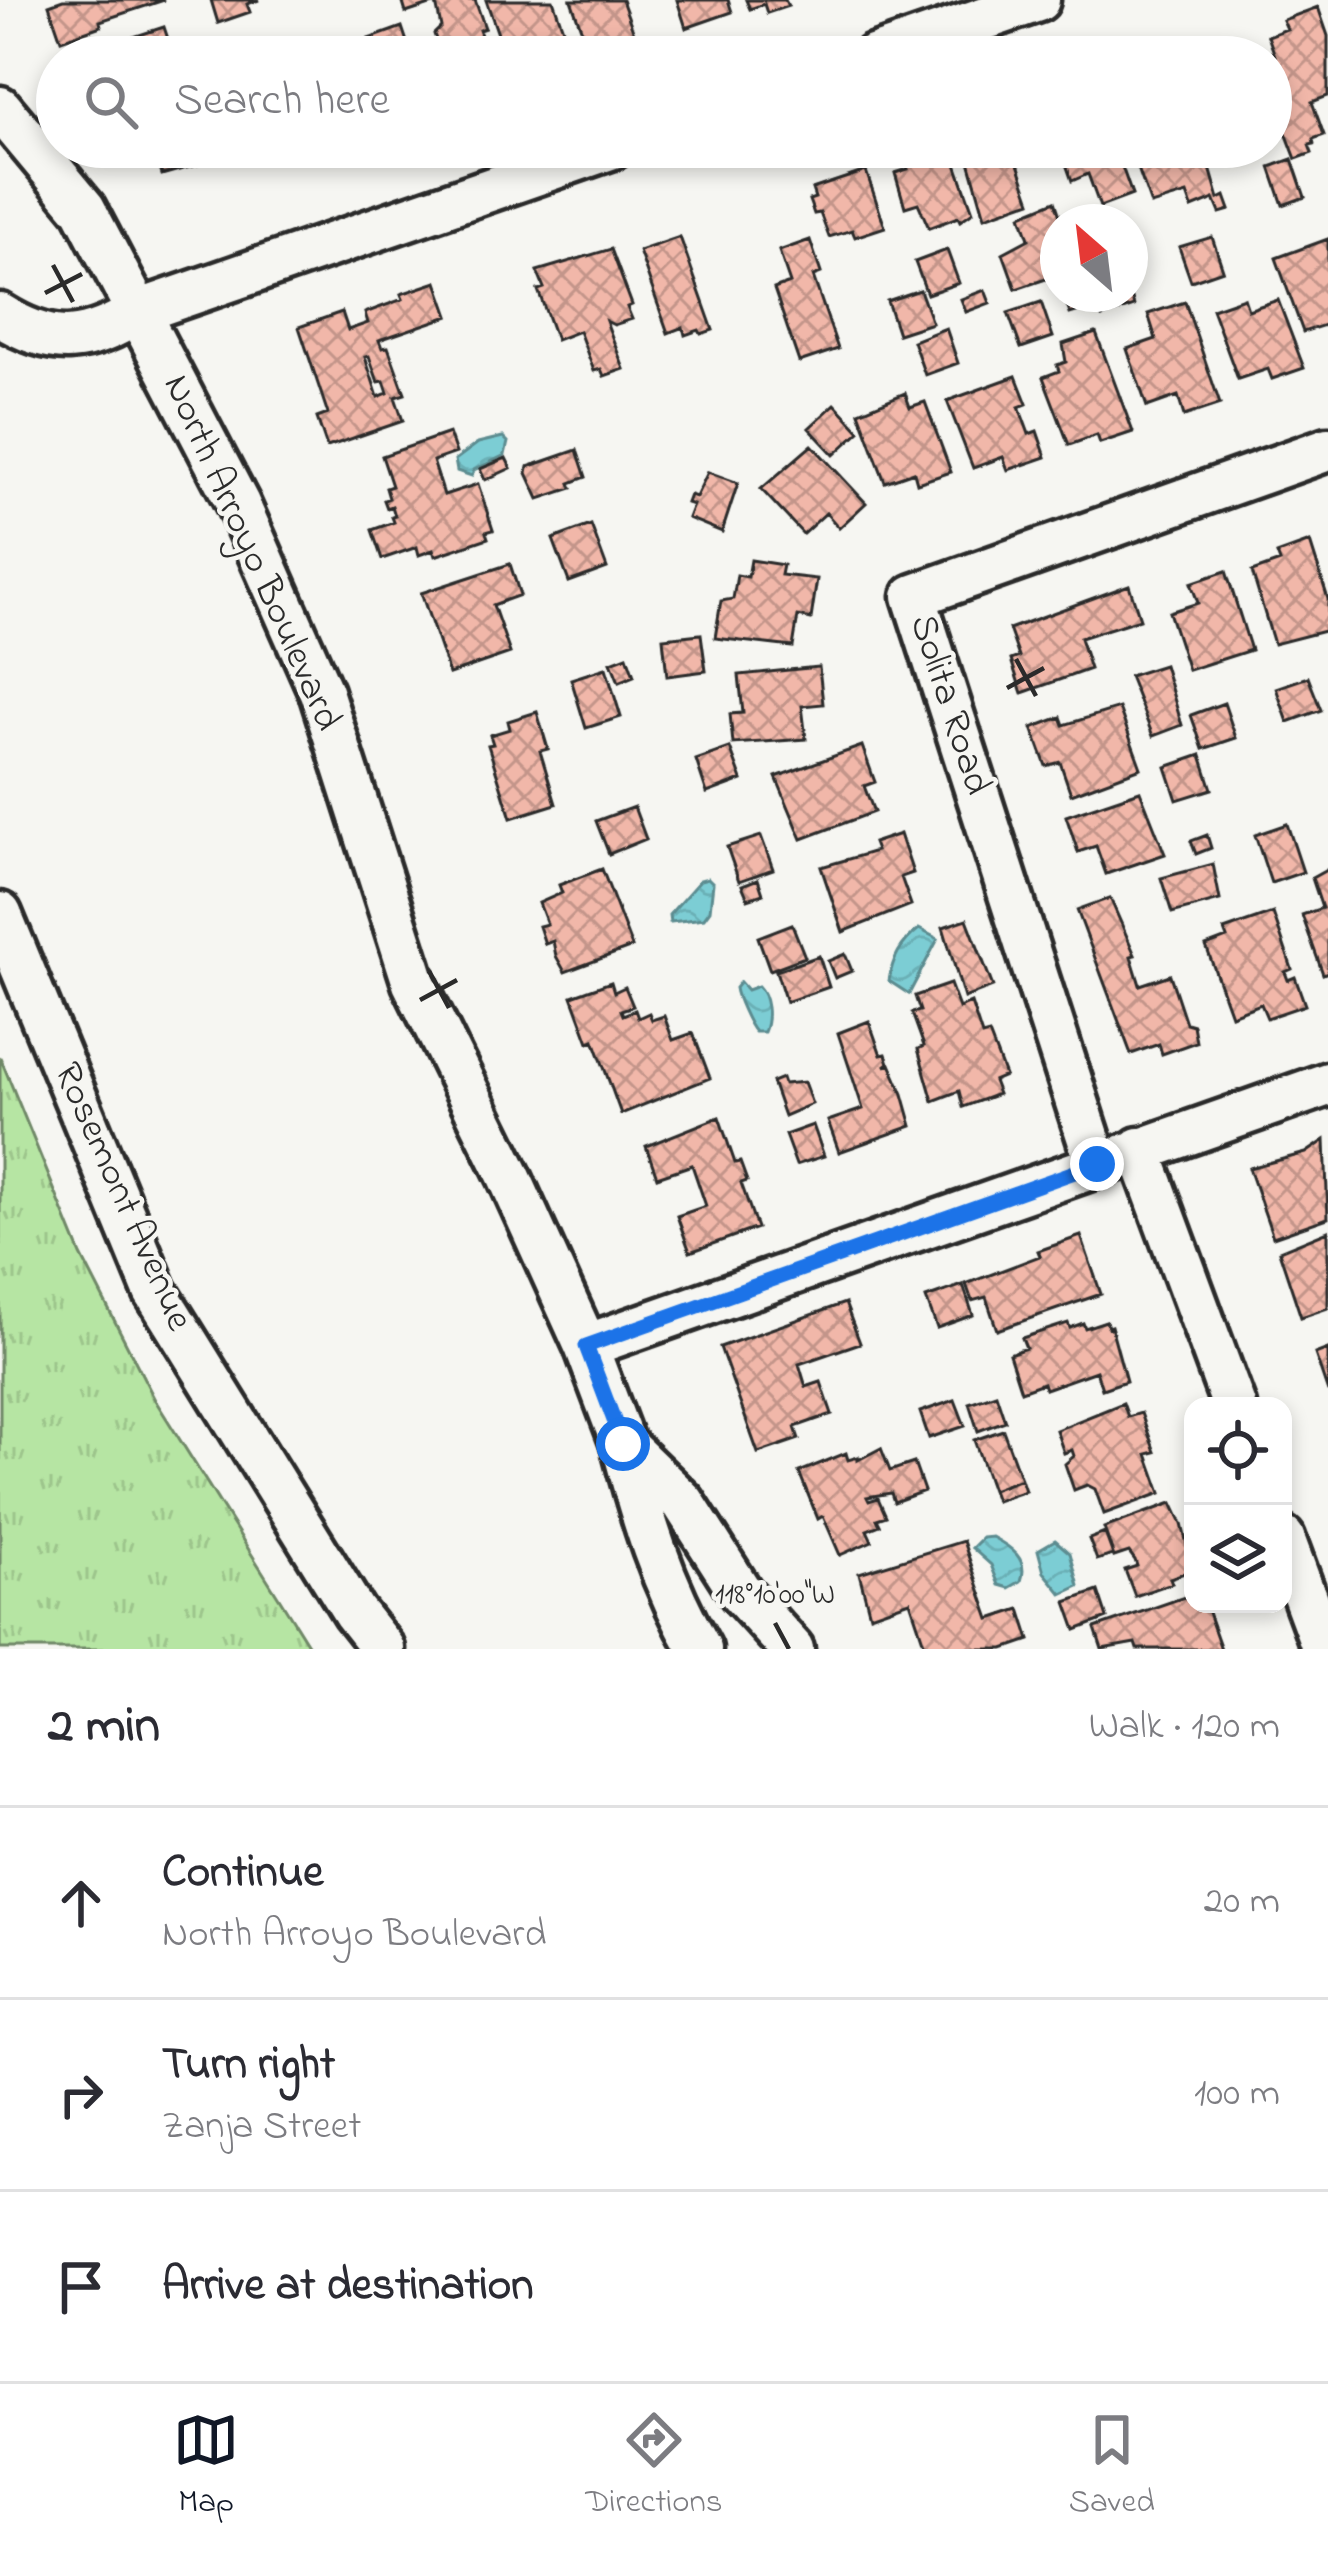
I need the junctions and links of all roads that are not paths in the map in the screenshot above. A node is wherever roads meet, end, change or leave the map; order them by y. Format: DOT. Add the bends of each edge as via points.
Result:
graph roads {
  1 [pos="1038,0"];
  2 [pos="934,36"];
  3 [pos="0,108"];
  4 [pos="36,151"];
  5 [pos="50,168"];
  6 [pos="552,168"];
  7 [pos="140,311"];
  8 [pos="0,315"];
  9 [pos="1328,449"];
  10 [pos="0,914"];
  11 [pos="1328,1084"];
  12 [pos="1139,1149"];
  13 [pos="1097,1164"];
  14 [pos="586,1346"];
  15 [pos="1231,1397"];
  16 [pos="623,1444"];
  17 [pos="1292,1562"];
  18 [pos="383,1649"];
  19 [pos="700,1649"];
  20 [pos="792,1649"];
  21 [pos="1324,1649"];
  1 -- 2 [label="street"];
  3 -- 4 [label="street, North Arroyo Boulevard"];
  5 -- 7 [label="street, North Arroyo Boulevard" via="84,209"];
  6 -- 7 [label="street"];
  7 -- 8 [label="street" via="108,331 67,338 22,329"];
  7 -- 14 [label="street, North Arroyo Boulevard" via="321,692 414,982"];
  9 -- 13 [label="street, Solita Road" via="914,596"];
  10 -- 18 [label="street, Rosemont Avenue" via="155,1292"];
  11 -- 12 [label="street"];
  12 -- 13 [label="street"];
  12 -- 15 [label="street"];
  13 -- 14 [label="street"];
  14 -- 16 [label="street, North Arroyo Boulevard"];
  16 -- 19 [label="street" via="672,1601"];
  16 -- 20 [label="street, North Arroyo Boulevard" via="683,1502 742,1593"];
  17 -- 21 [label="street"];
}
